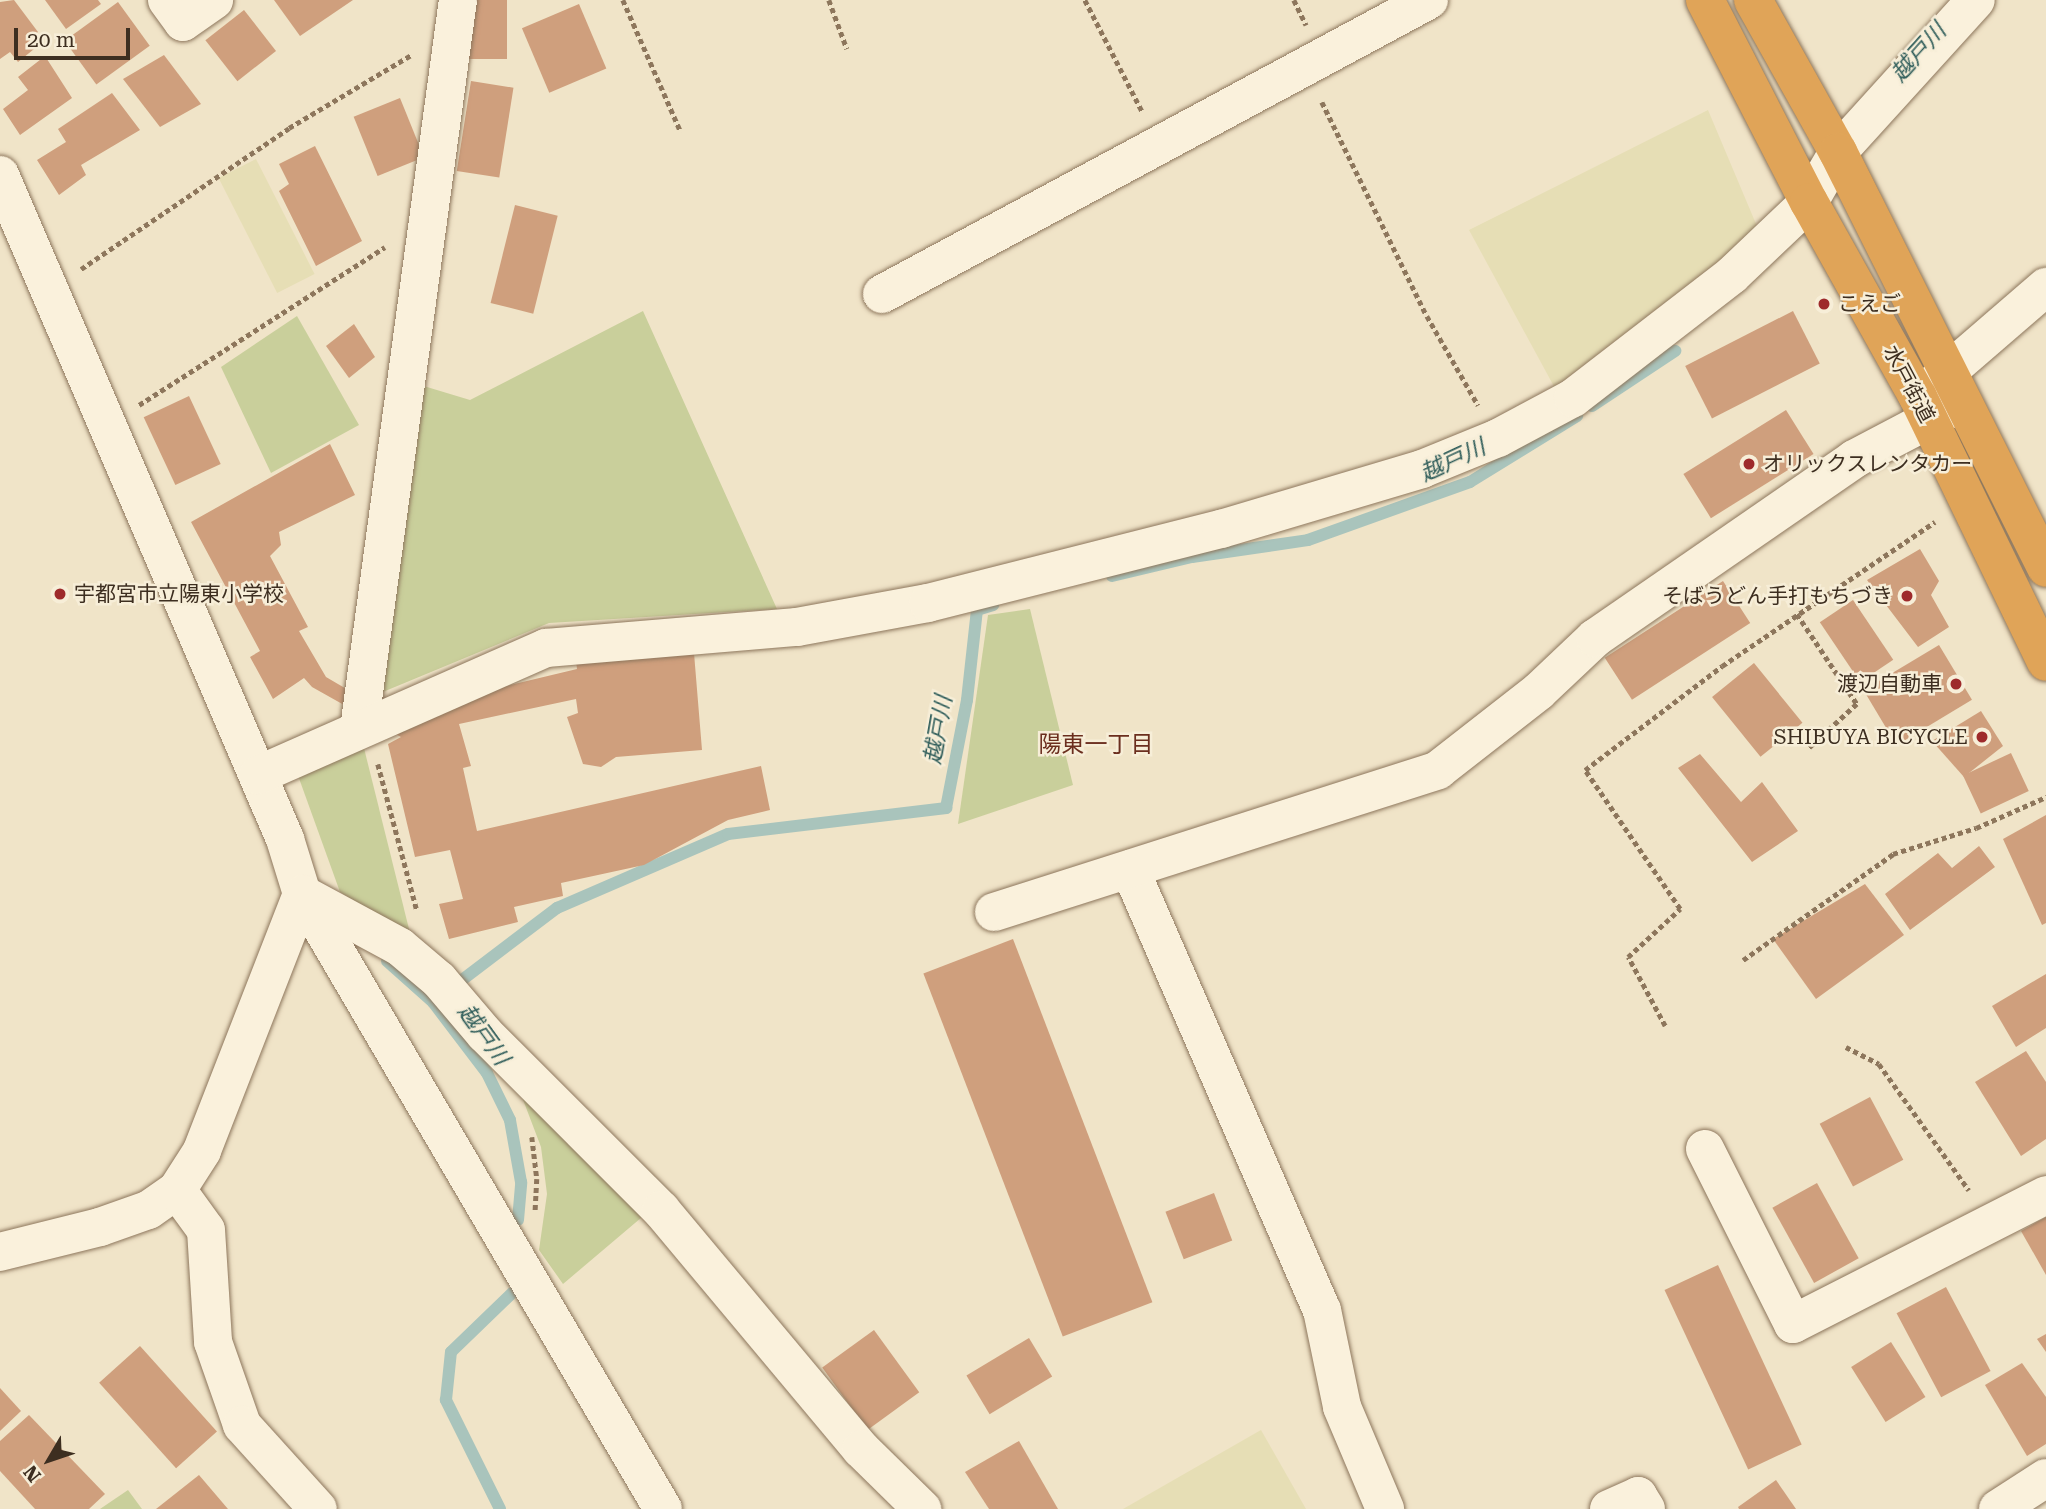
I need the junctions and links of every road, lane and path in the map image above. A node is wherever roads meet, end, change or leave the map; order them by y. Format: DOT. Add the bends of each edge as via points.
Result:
graph roads {
  1 [pos="167,0"];
  2 [pos="214,0"];
  3 [pos="623,0"];
  4 [pos="829,0"];
  5 [pos="1086,0"];
  6 [pos="1429,0"];
  7 [pos="1705,0"];
  8 [pos="1753,0"];
  9 [pos="1976,0"];
  10 [pos="456,14"];
  11 [pos="847,50"];
  12 [pos="1304,67"];
  13 [pos="681,132"];
  14 [pos="1159,145"];
  15 [pos="1838,152"];
  16 [pos="0,175"];
  17 [pos="1816,214"];
  18 [pos="430,218"];
  19 [pos="2046,287"];
  20 [pos="48,291"];
  21 [pos="881,293"];
  22 [pos="1939,398"];
  23 [pos="107,426"];
  24 [pos="1497,439"];
  25 [pos="1968,501"];
  26 [pos="2046,568"];
  27 [pos="2011,586"];
  28 [pos="1797,614"];
  29 [pos="2046,662"];
  30 [pos="364,727"];
  31 [pos="1808,749"];
  32 [pos="258,775"];
  33 [pos="2046,797"];
  34 [pos="1130,869"];
  35 [pos="302,894"];
  36 [pos="994,912"];
  37 [pos="1743,960"];
  38 [pos="428,970"];
  39 [pos="1665,1027"];
  40 [pos="1846,1046"];
  41 [pos="528,1126"];
  42 [pos="1705,1149"];
  43 [pos="177,1190"];
  44 [pos="2046,1195"];
  45 [pos="1992,1223"];
  46 [pos="0,1252"];
  47 [pos="526,1275"];
  48 [pos="2046,1478"];
  49 [pos="318,1509"];
  50 [pos="663,1509"];
  51 [pos="922,1509"];
  52 [pos="1385,1509"];
  53 [pos="1609,1509"];
  54 [pos="1646,1509"];
  55 [pos="1998,1509"];
  1 -- 2 [label="street" via="183,22"];
  3 -- 13 [label="path"];
  4 -- 11 [label="path"];
  5 -- 14 [label="path"];
  6 -- 12 [label="street"];
  7 -- 17 [label="highway, 水戸街道"];
  8 -- 15 [label="highway, 水戸街道"];
  9 -- 15 [label="street"];
  10 -- 18 [label="street"];
  10 -- 20 [label="path"];
  12 -- 14 [label="street"];
  12 -- 24 [label="path" via="1427,316"];
  14 -- 21 [label="street"];
  15 -- 17 [label="street"];
  15 -- 22 [label="highway, 水戸街道"];
  16 -- 20 [label="street"];
  17 -- 22 [label="highway, 水戸街道"];
  17 -- 24 [label="street" via="1573,398"];
  18 -- 23 [label="path"];
  18 -- 30 [label="street"];
  19 -- 22 [label="street"];
  20 -- 23 [label="street"];
  22 -- 25 [label="highway, 水戸街道"];
  22 -- 26 [label="highway, 水戸街道"];
  22 -- 34 [label="street" via="1595,638 1539,691 1438,770"];
  23 -- 32 [label="street"];
  24 -- 30 [label="street" via="1422,469 1222,529 928,603 797,627 546,648"];
  25 -- 27 [label="highway, 水戸街道"];
  25 -- 28 [label="path"];
  26 -- 27 [label="street"];
  27 -- 29 [label="highway, 水戸街道"];
  28 -- 31 [label="path" via="1857,704"];
  28 -- 39 [label="path" via="1585,770 1680,909 1628,957"];
  30 -- 32 [label="street"];
  30 -- 38 [label="path"];
  32 -- 35 [label="street"];
  33 -- 37 [label="path" via="1976,828 1893,854"];
  34 -- 36 [label="street"];
  34 -- 52 [label="street" via="1322,1310 1342,1407"];
  35 -- 38 [label="street"];
  35 -- 43 [label="street" via="202,1151"];
  35 -- 47 [label="street"];
  38 -- 51 [label="street" via="661,1210 861,1449"];
  40 -- 45 [label="path" via="1879,1064"];
  41 -- 47 [label="path" via="537,1179"];
  42 -- 45 [label="street" via="1793,1324"];
  43 -- 46 [label="street" via="148,1210 112,1223"];
  43 -- 49 [label="street" via="206,1230 213,1342 242,1425"];
  44 -- 45 [label="street"];
  47 -- 50 [label="street"];
  48 -- 55 [label="street"];
  53 -- 54 [label="street" via="1638,1496"];
}
